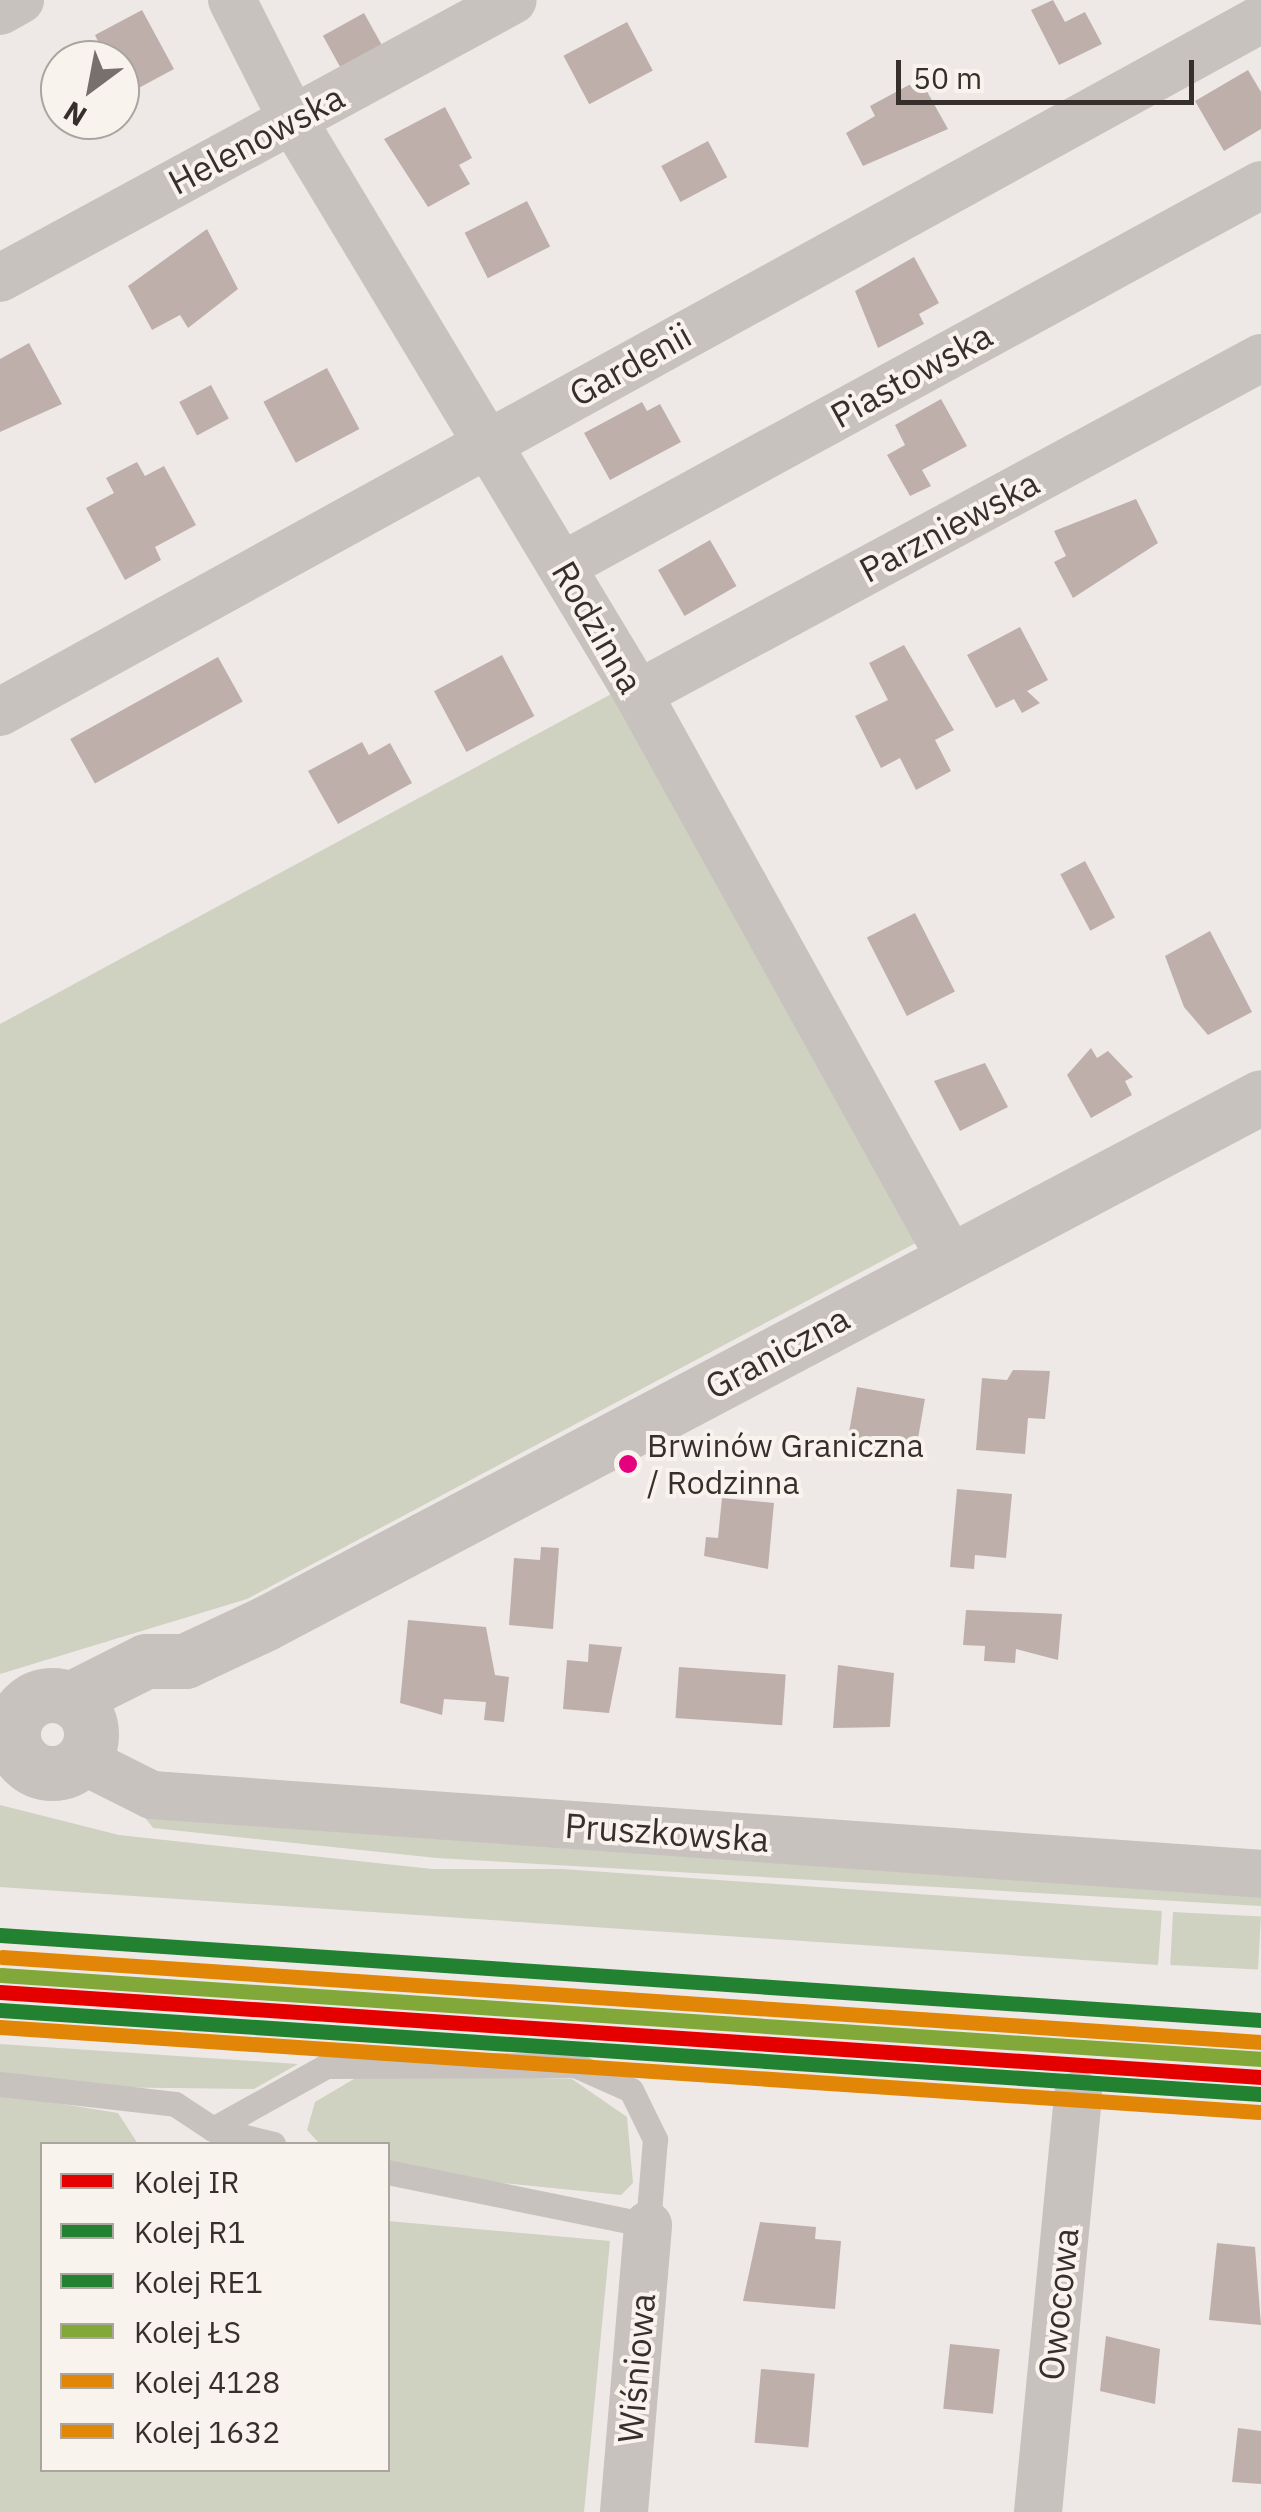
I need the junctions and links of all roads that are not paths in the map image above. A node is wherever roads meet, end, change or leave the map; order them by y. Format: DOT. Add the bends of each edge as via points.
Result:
graph roads {
  1 [pos="20,0"];
  2 [pos="232,0"];
  3 [pos="512,0"];
  4 [pos="0,11"];
  5 [pos="1261,19"];
  6 [pos="292,119"];
  7 [pos="1261,184"];
  8 [pos="0,278"];
  9 [pos="1261,358"];
  10 [pos="490,440"];
  11 [pos="562,566"];
  12 [pos="638,694"];
  13 [pos="0,712"];
  14 [pos="1261,1097"];
  15 [pos="952,1261"];
  16 [pos="41,1741"];
  17 [pos="1261,1874"];
  18 [pos="0,2084"];
  19 [pos="1078,2095"];
  20 [pos="212,2129"];
  21 [pos="264,2142"];
  22 [pos="390,2172"];
  23 [pos="648,2225"];
  24 [pos="624,2512"];
  25 [pos="1038,2512"];
  1 -- 4 [label="street"];
  2 -- 6 [label="street, Rodzinna"];
  3 -- 6 [label="street, Helenowska"];
  5 -- 10 [label="street, Gardenii"];
  6 -- 8 [label="street, Helenowska"];
  6 -- 10 [label="street, Rodzinna"];
  7 -- 11 [label="street, Piastowska"];
  9 -- 12 [label="street, Parzniewska"];
  10 -- 11 [label="street, Rodzinna"];
  10 -- 13 [label="street, Gardenii"];
  11 -- 12 [label="street, Rodzinna"];
  12 -- 15 [label="street, Rodzinna"];
  14 -- 15 [label="street, Graniczna"];
  15 -- 16 [label="street, Graniczna" via="185,1661 160,1690"];
  16 -- 17 [label="street, Pruszkowska" via="152,1795"];
  18 -- 20 [label="lane" via="174,2104"];
  19 -- 25 [label="street, Owocowa"];
  20 -- 21 [label="lane"];
  20 -- 23 [label="lane" via="326,2066 575,2065 631,2090 655,2139"];
  22 -- 23 [label="lane"];
  23 -- 24 [label="street, Wiśniowa"];
}
